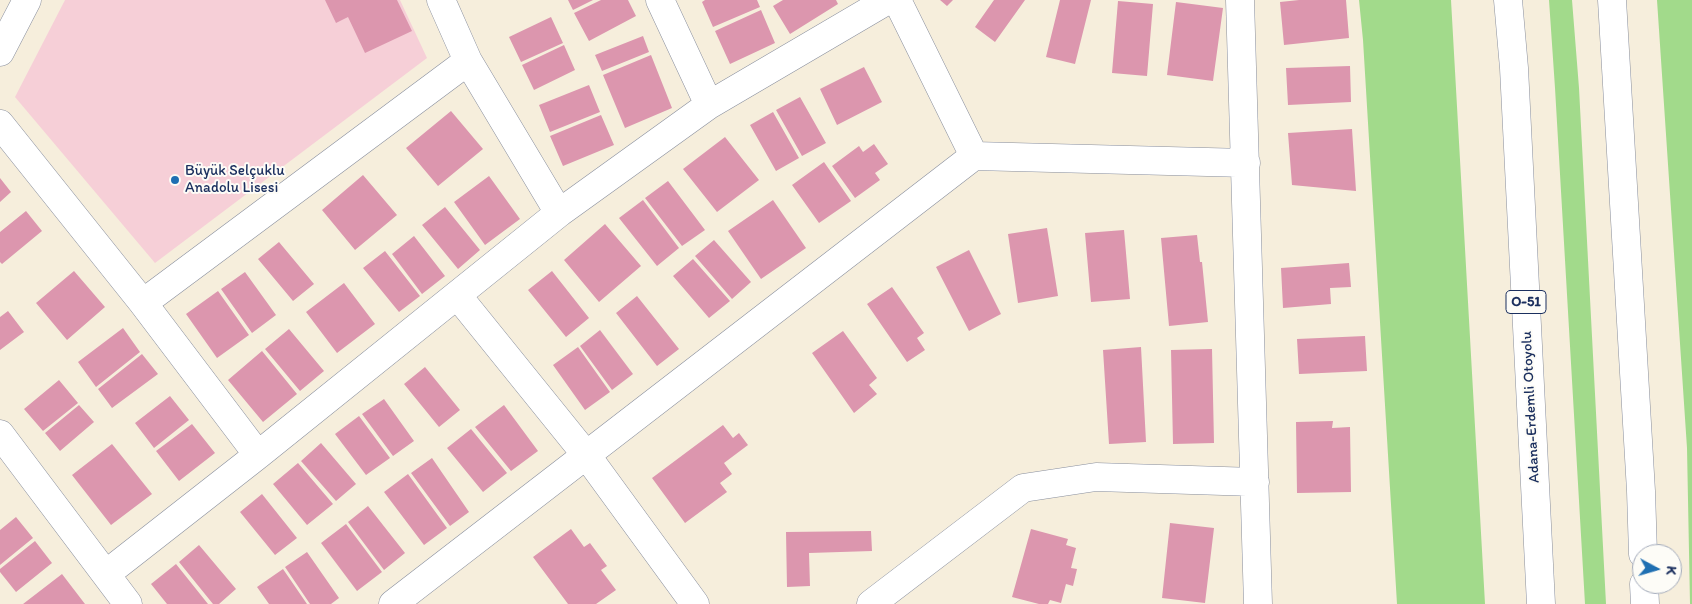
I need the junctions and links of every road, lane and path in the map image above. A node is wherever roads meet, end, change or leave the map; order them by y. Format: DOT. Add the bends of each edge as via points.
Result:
graph roads {
  1 [pos="27,0"];
  2 [pos="441,0"];
  3 [pos="660,0"];
  4 [pos="888,0"];
  5 [pos="896,0"];
  6 [pos="1240,0"];
  7 [pos="1508,0"];
  8 [pos="1612,0"];
  9 [pos="0,52"];
  10 [pos="468,61"];
  11 [pos="709,105"];
  12 [pos="0,124"];
  13 [pos="974,156"];
  14 [pos="1246,163"];
  15 [pos="559,213"];
  16 [pos="457,295"];
  17 [pos="143,302"];
  18 [pos="0,434"];
  19 [pos="258,455"];
  20 [pos="587,456"];
  21 [pos="1255,482"];
  22 [pos="1643,544"];
  23 [pos="106,574"];
  24 [pos="128,604"];
  25 [pos="393,604"];
  26 [pos="695,604"];
  27 [pos="871,604"];
  28 [pos="1258,604"];
  29 [pos="1541,604"];
  1 -- 9 [label="main road"];
  2 -- 10 [label="main road"];
  3 -- 11 [label="main road"];
  4 -- 11 [label="main road"];
  5 -- 13 [label="main road"];
  6 -- 14 [label="main road"];
  7 -- 29 [label="main road, Adana-Erdemli Otoyolu / O-51"];
  8 -- 22 [label="main road"];
  10 -- 15 [label="main road"];
  10 -- 17 [label="main road"];
  11 -- 15 [label="main road"];
  12 -- 17 [label="main road"];
  13 -- 14 [label="main road"];
  13 -- 20 [label="main road"];
  14 -- 21 [label="main road"];
  15 -- 16 [label="main road"];
  16 -- 19 [label="main road"];
  16 -- 20 [label="main road"];
  17 -- 19 [label="main road"];
  18 -- 23 [label="main road"];
  19 -- 23 [label="main road"];
  20 -- 25 [label="main road"];
  20 -- 26 [label="main road"];
  21 -- 27 [label="main road" via="1096,477 1022,488"];
  21 -- 28 [label="main road"];
  23 -- 24 [label="main road"];
}
